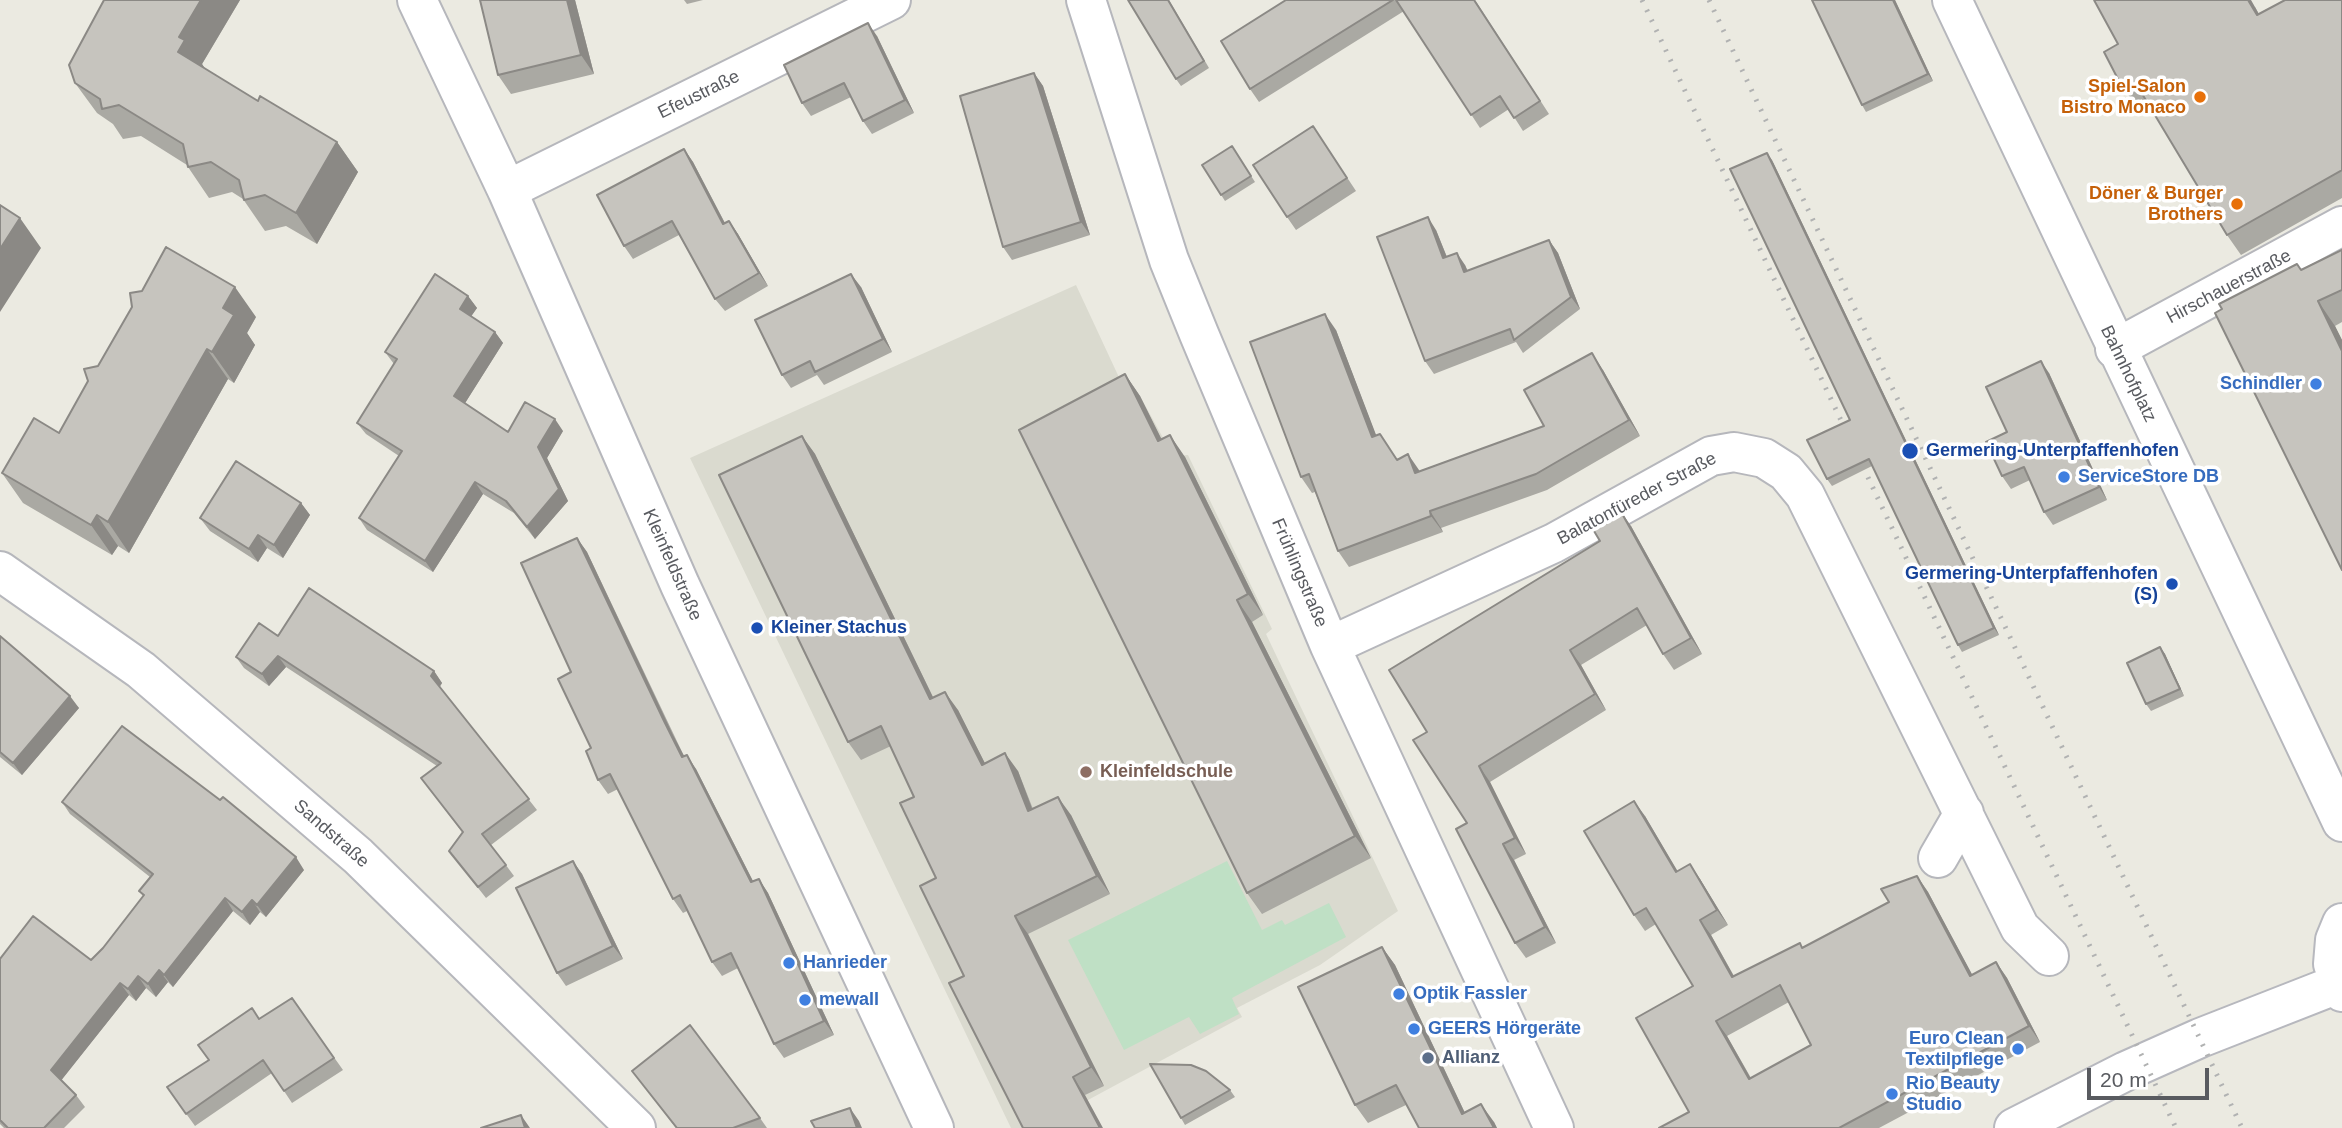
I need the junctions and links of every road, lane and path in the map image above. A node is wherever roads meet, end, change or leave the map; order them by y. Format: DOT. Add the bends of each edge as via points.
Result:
graph roads {
  1 [pos="417,0"];
  2 [pos="891,0"];
  3 [pos="1086,0"];
  4 [pos="1952,0"];
  5 [pos="507,190"];
  6 [pos="2342,226"];
  7 [pos="2115,349"];
  8 [pos="0,571"];
  9 [pos="1329,646"];
  10 [pos="1964,813"];
  11 [pos="2342,822"];
  12 [pos="1938,858"];
  13 [pos="2342,923"];
  14 [pos="2049,956"];
  15 [pos="2340,988"];
  16 [pos="636,1128"];
  17 [pos="934,1128"];
  18 [pos="1554,1128"];
  19 [pos="2014,1128"];
  1 -- 5 [label="street, Kleinfeldstraße"];
  2 -- 5 [label="street, Efeustraße"];
  3 -- 9 [label="street, Frühlingstraße" via="1169,260"];
  4 -- 7 [label="street, Bahnhofplatz"];
  5 -- 17 [label="street, Kleinfeldstraße" via="680,585"];
  6 -- 7 [label="street, Hirschauerstraße"];
  7 -- 11 [label="street, Bahnhofplatz"];
  8 -- 16 [label="street, Sandstraße" via="141,670 358,856"];
  9 -- 10 [label="street, Balatonfüreder Straße" via="1554,543 1711,456 1734,452 1764,458 1786,472 1805,495"];
  9 -- 18 [label="street, Frühlingstraße"];
  10 -- 12 [label="street"];
  10 -- 14 [label="street, Balatonfüreder Straße" via="2020,928"];
  13 -- 15 [label="street" via="2333,964"];
  15 -- 19 [label="street" via="2187,1044"];
}
